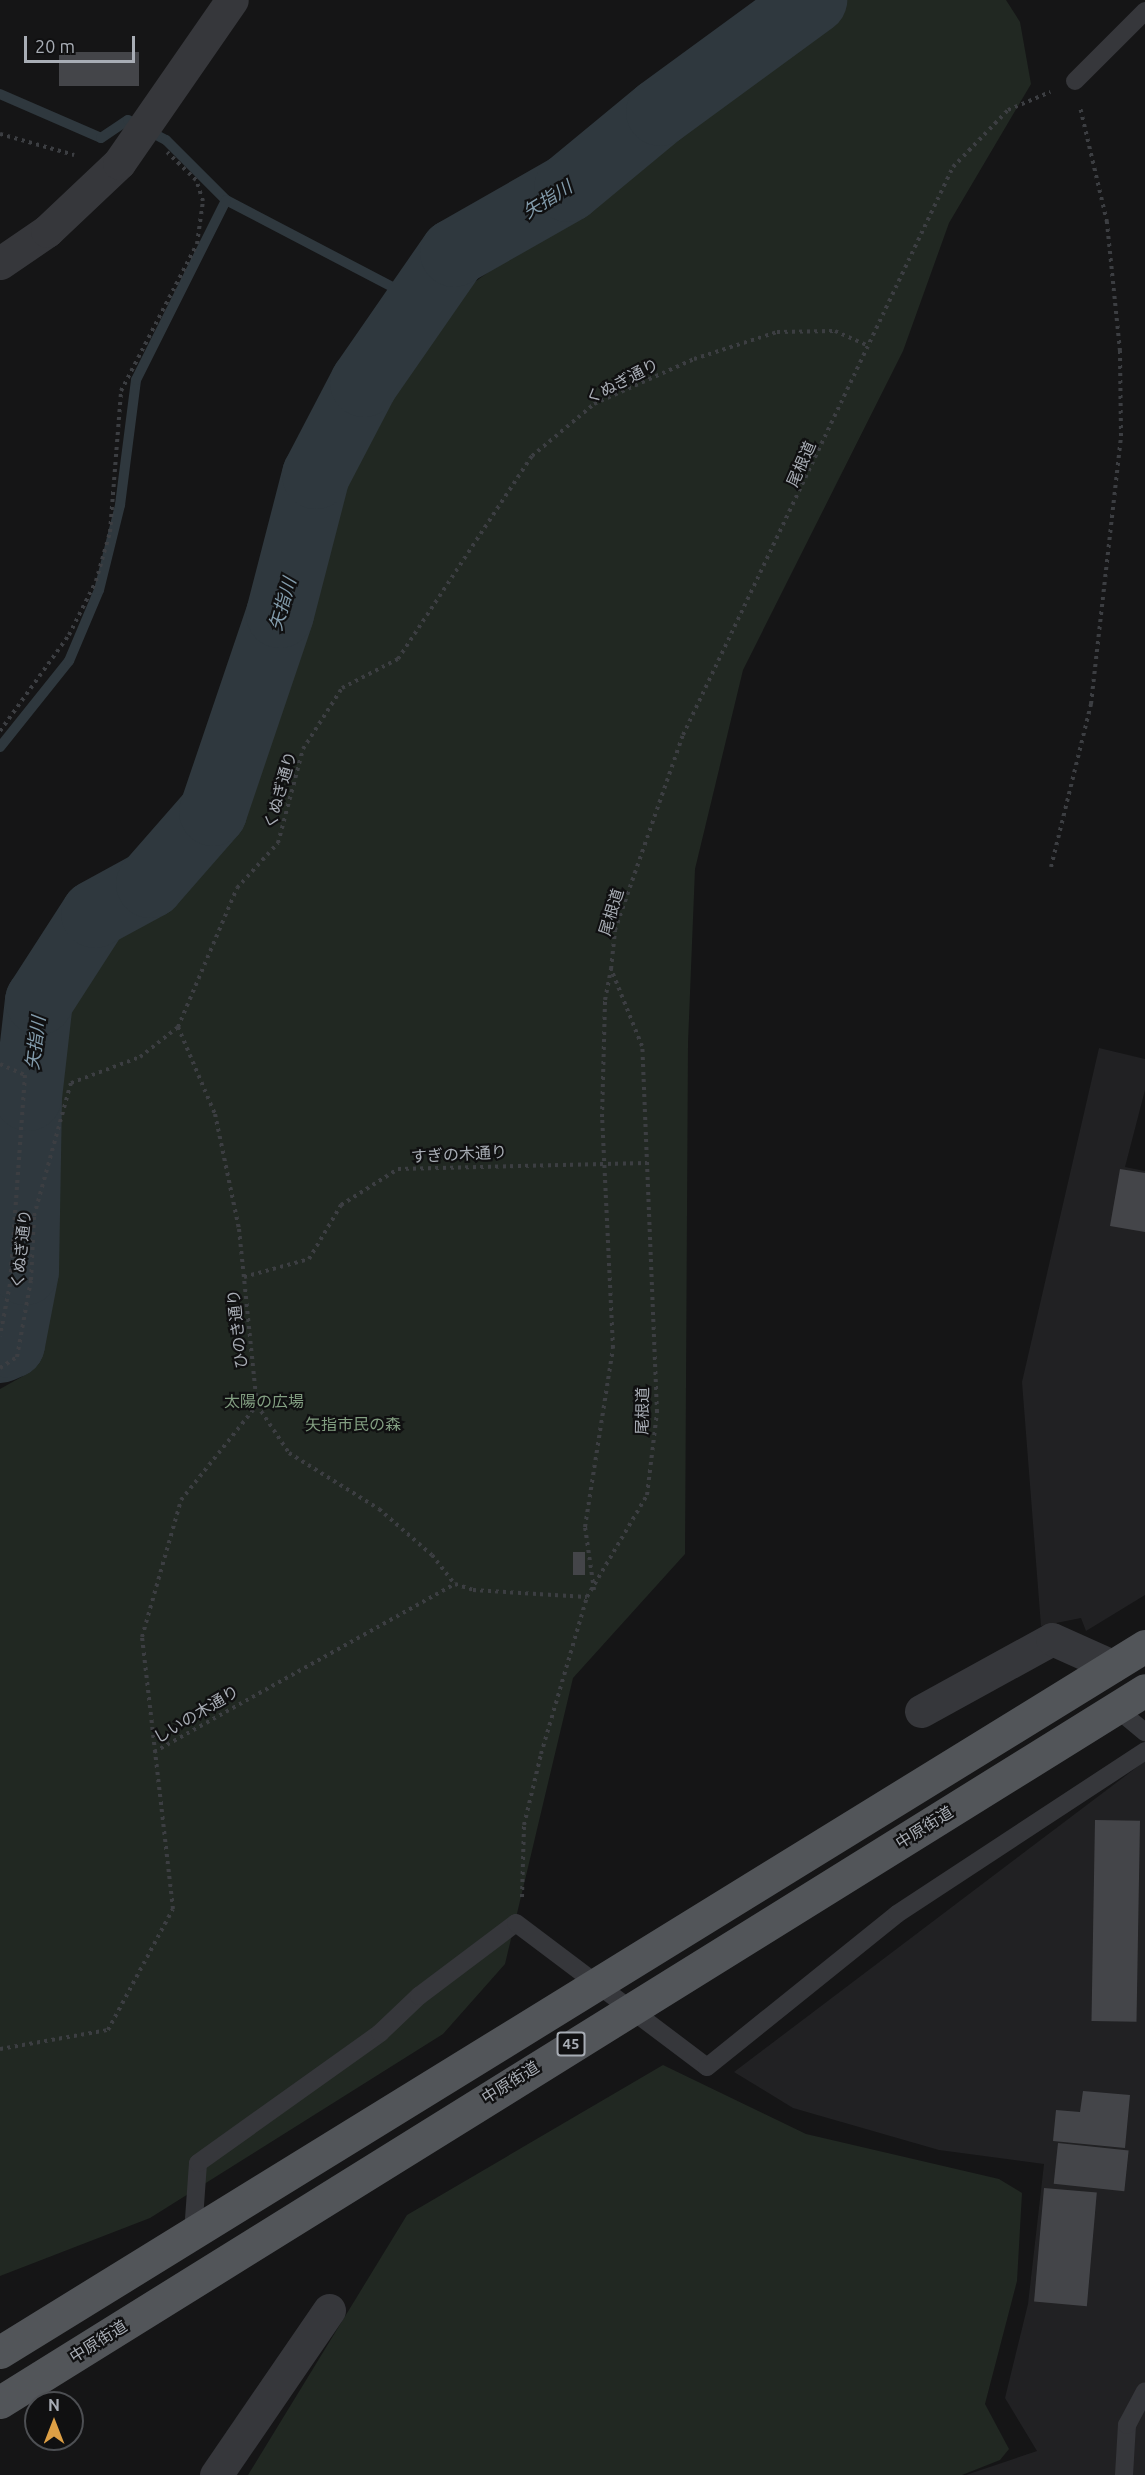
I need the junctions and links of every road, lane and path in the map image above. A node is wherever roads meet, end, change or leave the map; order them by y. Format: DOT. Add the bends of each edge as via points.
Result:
graph roads {
  1 [pos="232,0"];
  2 [pos="1145,11"];
  3 [pos="1075,81"];
  4 [pos="140,133"];
  5 [pos="0,134"];
  6 [pos="119,164"];
  7 [pos="0,263"];
  8 [pos="867,345"];
  9 [pos="0,731"];
  10 [pos="1052,867"];
  11 [pos="611,969"];
  12 [pos="178,1027"];
  13 [pos="0,1064"];
  14 [pos="647,1163"];
  15 [pos="606,1164"];
  16 [pos="244,1277"];
  17 [pos="0,1336"];
  18 [pos="0,1368"];
  19 [pos="257,1405"];
  20 [pos="454,1584"];
  21 [pos="594,1590"];
  22 [pos="587,1597"];
  23 [pos="1145,1646"];
  24 [pos="1112,1666"];
  25 [pos="1145,1690"];
  26 [pos="1116,1708"];
  27 [pos="921,1712"];
  28 [pos="1145,1732"];
  29 [pos="1145,1751"];
  30 [pos="154,1752"];
  31 [pos="516,1923"];
  32 [pos="0,2049"];
  33 [pos="193,2233"];
  34 [pos="329,2310"];
  35 [pos="0,2352"];
  36 [pos="1145,2391"];
  37 [pos="0,2402"];
  38 [pos="216,2475"];
  39 [pos="1124,2475"];
  1 -- 4 [label="street"];
  2 -- 3 [label="lane"];
  3 -- 8 [label="path, 尾根道" via="1008,110 953,167"];
  3 -- 10 [label="path" via="1107,222 1120,351 1121,436 1091,704"];
  4 -- 6 [label="street"];
  4 -- 9 [label="path" via="196,180 203,201 197,244 121,391 110,531 96,581 69,635"];
  5 -- 6 [label="path"];
  6 -- 7 [label="street" via="47,231"];
  8 -- 11 [label="path, 尾根道" via="683,735 615,930"];
  8 -- 12 [label="path, くぬぎ通り" via="835,332 777,332 694,359 594,404 532,456 398,659 342,688 303,749 278,843 237,888"];
  11 -- 14 [label="path, 尾根道" via="642,1046"];
  11 -- 15 [label="path" via="604,1000"];
  12 -- 16 [label="path, ひのき通り" via="215,1114"];
  12 -- 18 [label="path, くぬぎ通り" via="140,1057 71,1083 34,1216 31,1281 17,1357"];
  13 -- 17 [label="path" via="25,1075 10,1284"];
  14 -- 15 [label="path, すぎの木通り"];
  14 -- 21 [label="path, 尾根道" via="657,1412 647,1495"];
  15 -- 16 [label="path, すぎの木通り" via="398,1169 341,1204 309,1259"];
  15 -- 21 [label="path" via="613,1348 585,1527"];
  16 -- 19 [label="path, ひのき通り"];
  19 -- 20 [label="path, ひのき通り" via="289,1453 379,1509 432,1555"];
  19 -- 30 [label="path" via="181,1500 142,1637"];
  20 -- 22 [label="path" via="473,1590"];
  20 -- 30 [label="path, しいの木通り"];
  21 -- 22 [label="path, 尾根道"];
  22 -- 31 [label="path, 尾根道" via="524,1825 522,1904"];
  23 -- 24 [label="main road, 45"];
  24 -- 27 [label="street" via="1052,1639"];
  24 -- 33 [label="main road, 45"];
  25 -- 26 [label="main road, 中原街道 / 45"];
  26 -- 28 [label="lane"];
  26 -- 37 [label="main road, 中原街道 / 45"];
  29 -- 31 [label="lane" via="897,1914 706,2067"];
  30 -- 32 [label="path, しいの木通り" via="173,1909 108,2030"];
  31 -- 33 [label="lane" via="419,1996 380,2033 198,2163"];
  33 -- 35 [label="main road, 45"];
  34 -- 38 [label="street"];
  36 -- 39 [label="lane" via="1127,2425"];
}
